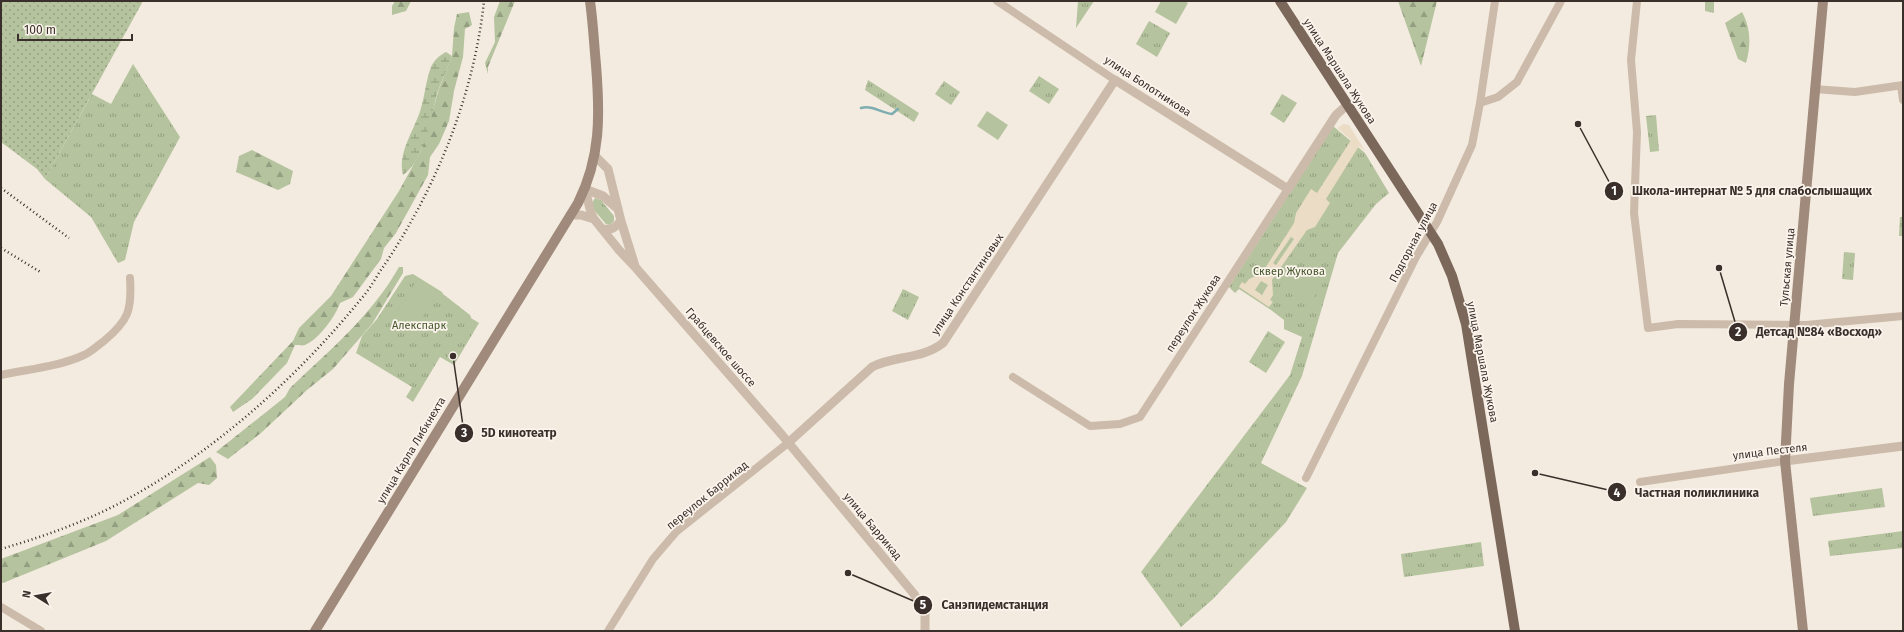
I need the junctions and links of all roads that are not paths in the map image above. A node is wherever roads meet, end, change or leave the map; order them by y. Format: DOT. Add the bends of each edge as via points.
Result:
graph roads {
  1 [pos="590,1"];
  2 [pos="997,1"];
  3 [pos="1280,1"];
  4 [pos="1495,1"];
  5 [pos="1561,1"];
  6 [pos="1637,1"];
  7 [pos="1823,1"];
  8 [pos="1115,80"];
  9 [pos="1902,86"];
  10 [pos="1814,89"];
  11 [pos="1903,100"];
  12 [pos="1480,103"];
  13 [pos="1347,105"];
  14 [pos="595,156"];
  15 [pos="585,188"];
  16 [pos="1288,189"];
  17 [pos="618,209"];
  18 [pos="570,215"];
  19 [pos="594,219"];
  20 [pos="621,221"];
  21 [pos="603,229"];
  22 [pos="1431,233"];
  23 [pos="636,268"];
  24 [pos="130,278"];
  25 [pos="1903,316"];
  26 [pos="1794,325"];
  27 [pos="1,374"];
  28 [pos="1014,377"];
  29 [pos="788,443"];
  30 [pos="1903,446"];
  31 [pos="1785,461"];
  32 [pos="1306,478"];
  33 [pos="1640,482"];
  34 [pos="1,607"];
  35 [pos="41,631"];
  36 [pos="315,631"];
  37 [pos="608,631"];
  38 [pos="925,631"];
  39 [pos="1515,631"];
  40 [pos="1803,631"];
  1 -- 14 [label="main road" via="600,104"];
  2 -- 8 [label="street, улица Болотникова"];
  3 -- 13 [label="main road, улица Маршала Жукова"];
  4 -- 12 [label="street, Подгорная улица"];
  5 -- 12 [label="street" via="1517,82 1498,97"];
  6 -- 26 [label="street" via="1631,60 1636,132 1634,213 1648,328 1678,324"];
  7 -- 10 [label="main road, Тульская улица"];
  8 -- 16 [label="street, улица Болотникова"];
  8 -- 29 [label="street, улица Константиновых" via="942,343 929,352 872,367"];
  9 -- 10 [label="street" via="1855,92"];
  9 -- 11 [label="street"];
  10 -- 26 [label="main road, Тульская улица"];
  12 -- 22 [label="street, Подгорная улица" via="1472,145"];
  13 -- 16 [label="street, переулок Жукова" via="1336,115"];
  13 -- 22 [label="main road, улица Маршала Жукова"];
  14 -- 15 [label="main road, улица Карла Либкнехта"];
  14 -- 17 [label="street, Грабцевское шоссе" via="608,170"];
  15 -- 17 [label="street" via="603,196"];
  15 -- 18 [label="main road, улица Карла Либкнехта"];
  15 -- 19 [label="street"];
  16 -- 28 [label="street, переулок Жукова" via="1140,417 1120,424 1090,426"];
  17 -- 20 [label="street, Грабцевское шоссе"];
  18 -- 19 [label="street"];
  18 -- 36 [label="main road, улица Карла Либкнехта"];
  19 -- 21 [label="street, Грабцевское шоссе"];
  20 -- 21 [label="street" via="614,228"];
  20 -- 23 [label="street, Грабцевское шоссе"];
  21 -- 23 [label="street, Грабцевское шоссе"];
  22 -- 32 [label="street, Подгорная улица" via="1412,265"];
  22 -- 39 [label="main road, улица Маршала Жукова" via="1452,276 1466,324"];
  23 -- 29 [label="street, Грабцевское шоссе"];
  24 -- 27 [label="street" via="131,298 128,313 120,328 86,355 60,364"];
  25 -- 26 [label="street"];
  26 -- 31 [label="main road, Тульская улица"];
  29 -- 37 [label="street, переулок Баррикад" via="677,531 653,559"];
  29 -- 38 [label="street, улица Баррикад" via="914,594 925,613"];
  30 -- 31 [label="street, улица Пестеля"];
  31 -- 33 [label="street, улица Пестеля"];
  31 -- 40 [label="main road, Тульская улица"];
  34 -- 35 [label="street"];
}
